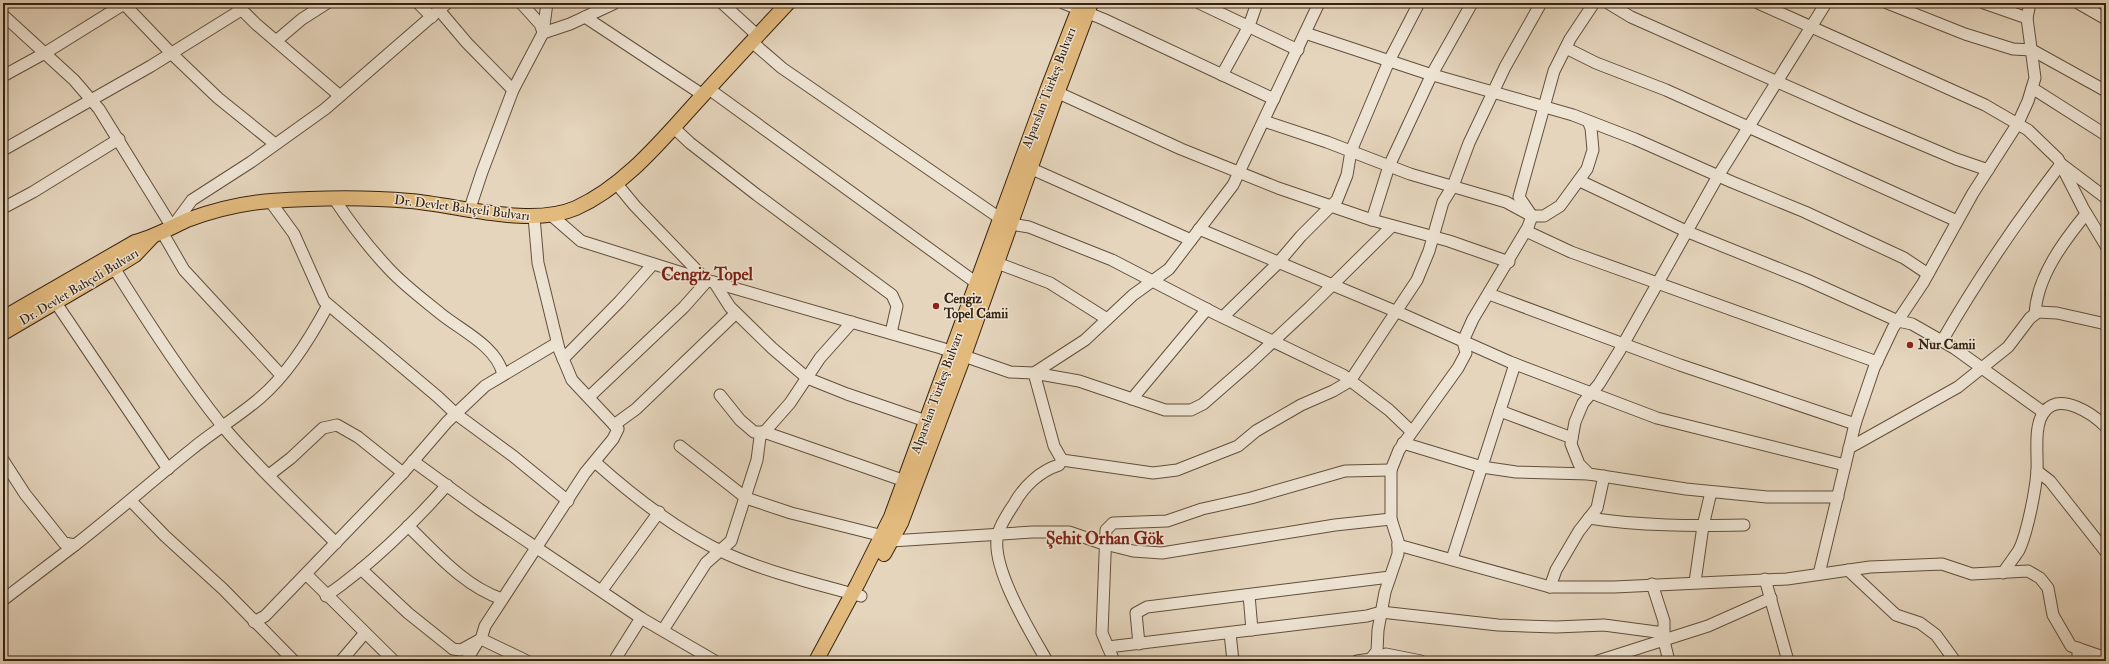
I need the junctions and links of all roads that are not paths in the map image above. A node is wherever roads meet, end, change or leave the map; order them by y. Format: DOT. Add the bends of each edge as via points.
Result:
graph roads {
  1 [pos="123,3"];
  2 [pos="327,3"];
  3 [pos="418,3"];
  4 [pos="521,3"];
  5 [pos="547,3"];
  6 [pos="615,3"];
  7 [pos="722,3"];
  8 [pos="788,3"];
  9 [pos="1063,3"];
  10 [pos="1199,3"];
  11 [pos="1256,3"];
  12 [pos="1319,3"];
  13 [pos="1419,3"];
  14 [pos="1472,3"];
  15 [pos="1541,3"];
  16 [pos="1594,3"];
  17 [pos="1608,3"];
  18 [pos="1758,3"];
  19 [pos="1826,3"];
  20 [pos="1887,3"];
  21 [pos="1984,3"];
  22 [pos="2030,3"];
  23 [pos="2078,3"];
  24 [pos="238,6"];
  25 [pos="1085,7"];
  26 [pos="439,10"];
  27 [pos="3,15"];
  28 [pos="585,17"];
  29 [pos="2027,18"];
  30 [pos="2106,19"];
  31 [pos="1249,26"];
  32 [pos="1810,27"];
  33 [pos="543,33"];
  34 [pos="1306,33"];
  35 [pos="755,39"];
  36 [pos="276,41"];
  37 [pos="1566,48"];
  38 [pos="1298,50"];
  39 [pos="2032,50"];
  40 [pos="45,53"];
  41 [pos="171,53"];
  42 [pos="1389,61"];
  43 [pos="1432,74"];
  44 [pos="1222,75"];
  45 [pos="3,76"];
  46 [pos="1778,82"];
  47 [pos="2032,88"];
  48 [pos="514,90"];
  49 [pos="1053,90"];
  50 [pos="2106,91"];
  51 [pos="706,92"];
  52 [pos="1494,93"];
  53 [pos="340,96"];
  54 [pos="91,99"];
  55 [pos="1274,99"];
  56 [pos="1545,107"];
  57 [pos="1264,121"];
  58 [pos="1588,121"];
  59 [pos="2018,123"];
  60 [pos="673,127"];
  61 [pos="1749,128"];
  62 [pos="2106,135"];
  63 [pos="119,139"];
  64 [pos="275,144"];
  65 [pos="3,150"];
  66 [pos="1351,151"];
  67 [pos="2061,164"];
  68 [pos="1026,166"];
  69 [pos="1389,166"];
  70 [pos="1988,170"];
  71 [pos="1238,173"];
  72 [pos="1718,176"];
  73 [pos="1580,181"];
  74 [pos="616,183"];
  75 [pos="1453,186"];
  76 [pos="2106,198"];
  77 [pos="334,200"];
  78 [pos="270,201"];
  79 [pos="1330,206"];
  80 [pos="3,208"];
  81 [pos="470,208"];
  82 [pos="2086,214"];
  83 [pos="551,215"];
  84 [pos="1532,216"];
  85 [pos="534,217"];
  86 [pos="1372,220"];
  87 [pos="1006,221"];
  88 [pos="1957,221"];
  89 [pos="1392,226"];
  90 [pos="1199,229"];
  91 [pos="1526,231"];
  92 [pos="162,232"];
  93 [pos="1688,232"];
  94 [pos="1433,236"];
  95 [pos="1191,240"];
  96 [pos="2106,246"];
  97 [pos="1508,262"];
  98 [pos="997,263"];
  99 [pos="1278,263"];
  100 [pos="653,264"];
  101 [pos="114,268"];
  102 [pos="1928,274"];
  103 [pos="1153,281"];
  104 [pos="710,282"];
  105 [pos="1658,283"];
  106 [pos="1332,286"];
  107 [pos="982,288"];
  108 [pos="1489,294"];
  109 [pos="56,303"];
  110 [pos="328,305"];
  111 [pos="1207,309"];
  112 [pos="1395,311"];
  113 [pos="736,313"];
  114 [pos="2035,314"];
  115 [pos="1223,317"];
  116 [pos="3,318"];
  117 [pos="1107,319"];
  118 [pos="1898,321"];
  119 [pos="852,322"];
  120 [pos="2106,324"];
  121 [pos="3,333"];
  122 [pos="891,333"];
  123 [pos="1273,340"];
  124 [pos="1463,341"];
  125 [pos="1942,341"];
  126 [pos="557,343"];
  127 [pos="1623,344"];
  128 [pos="958,353"];
  129 [pos="563,360"];
  130 [pos="1877,362"];
  131 [pos="1515,364"];
  132 [pos="1983,368"];
  133 [pos="1034,373"];
  134 [pos="503,374"];
  135 [pos="281,375"];
  136 [pos="807,378"];
  137 [pos="1350,381"];
  138 [pos="1593,392"];
  139 [pos="720,395"];
  140 [pos="589,397"];
  141 [pos="1132,399"];
  142 [pos="1500,411"];
  143 [pos="2043,412"];
  144 [pos="456,414"];
  145 [pos="926,421"];
  146 [pos="1855,424"];
  147 [pos="614,425"];
  148 [pos="223,426"];
  149 [pos="2106,427"];
  150 [pos="1412,431"];
  151 [pos="764,432"];
  152 [pos="1572,438"];
  153 [pos="1403,443"];
  154 [pos="680,446"];
  155 [pos="1849,448"];
  156 [pos="3,460"];
  157 [pos="1062,460"];
  158 [pos="413,461"];
  159 [pos="594,462"];
  160 [pos="1845,465"];
  161 [pos="1482,467"];
  162 [pos="168,469"];
  163 [pos="1390,470"];
  164 [pos="2037,471"];
  165 [pos="403,473"];
  166 [pos="1589,474"];
  167 [pos="269,475"];
  168 [pos="1604,476"];
  169 [pos="905,481"];
  170 [pos="446,485"];
  171 [pos="1710,492"];
  172 [pos="1838,497"];
  173 [pos="746,498"];
  174 [pos="132,501"];
  175 [pos="568,501"];
  176 [pos="659,512"];
  177 [pos="1589,518"];
  178 [pos="1391,519"];
  179 [pos="1744,525"];
  180 [pos="408,526"];
  181 [pos="1703,526"];
  182 [pos="998,535"];
  183 [pos="887,539"];
  184 [pos="336,543"];
  185 [pos="1106,544"];
  186 [pos="75,545"];
  187 [pos="1398,545"];
  188 [pos="538,548"];
  189 [pos="720,550"];
  190 [pos="2106,552"];
  191 [pos="1452,559"];
  192 [pos="361,569"];
  193 [pos="1848,570"];
  194 [pos="2003,573"];
  195 [pos="306,574"];
  196 [pos="1819,574"];
  197 [pos="1390,577"];
  198 [pos="1765,580"];
  199 [pos="1695,582"];
  200 [pos="1652,584"];
  201 [pos="1550,586"];
  202 [pos="602,590"];
  203 [pos="857,595"];
  204 [pos="1249,595"];
  205 [pos="326,596"];
  206 [pos="1770,598"];
  207 [pos="502,599"];
  208 [pos="3,600"];
  209 [pos="1381,612"];
  210 [pos="641,618"];
  211 [pos="254,622"];
  212 [pos="663,630"];
  213 [pos="1252,630"];
  214 [pos="1230,633"];
  215 [pos="364,634"];
  216 [pos="1664,637"];
  217 [pos="479,641"];
  218 [pos="1139,644"];
  219 [pos="1108,647"];
  220 [pos="2078,648"];
  221 [pos="1949,658"];
  222 [pos="2106,658"];
  223 [pos="1370,660"];
  224 [pos="294,661"];
  225 [pos="341,661"];
  226 [pos="394,661"];
  227 [pos="466,661"];
  228 [pos="525,661"];
  229 [pos="614,661"];
  230 [pos="714,661"];
  231 [pos="816,661"];
  232 [pos="827,661"];
  233 [pos="1047,661"];
  234 [pos="1114,661"];
  235 [pos="1233,661"];
  236 [pos="1358,661"];
  237 [pos="1421,661"];
  238 [pos="1598,661"];
  239 [pos="1669,661"];
  240 [pos="1788,661"];
  241 [pos="2078,661"];
  1 -- 40 [label="street"];
  1 -- 41 [label="street"];
  2 -- 36 [label="street" via="302,19"];
  3 -- 26 [label="street"];
  4 -- 33 [label="street" via="540,24"];
  5 -- 33 [label="street"];
  6 -- 28 [label="street"];
  7 -- 35 [label="street"];
  8 -- 35 [label="main road, Dr. Devlet Bahçeli Bulvarı"];
  9 -- 25 [label="street"];
  10 -- 31 [label="street"];
  11 -- 31 [label="street"];
  12 -- 34 [label="street"];
  13 -- 42 [label="street"];
  14 -- 43 [label="street"];
  15 -- 52 [label="street"];
  16 -- 37 [label="street"];
  17 -- 46 [label="street" via="1631,17"];
  18 -- 32 [label="street"];
  19 -- 32 [label="street"];
  20 -- 39 [label="street" via="1965,34 2013,49"];
  21 -- 29 [label="street"];
  22 -- 29 [label="street"];
  23 -- 30 [label="street"];
  24 -- 36 [label="street"];
  24 -- 41 [label="street"];
  25 -- 44 [label="street"];
  25 -- 49 [label="main road, Alparslan Türkeş Bulvarı"];
  26 -- 48 [label="street" via="467,43"];
  26 -- 53 [label="street"];
  27 -- 40 [label="street"];
  28 -- 33 [label="street"];
  28 -- 51 [label="street"];
  29 -- 39 [label="street"];
  31 -- 38 [label="street"];
  31 -- 44 [label="street"];
  32 -- 46 [label="street"];
  32 -- 59 [label="street" via="1929,79"];
  33 -- 48 [label="street"];
  34 -- 38 [label="street"];
  34 -- 42 [label="street"];
  35 -- 51 [label="main road, Dr. Devlet Bahçeli Bulvarı"];
  35 -- 87 [label="street" via="782,68"];
  36 -- 53 [label="street"];
  37 -- 56 [label="street" via="1554,71"];
  37 -- 61 [label="street"];
  38 -- 55 [label="street"];
  39 -- 47 [label="street" via="2035,78"];
  39 -- 50 [label="street"];
  40 -- 45 [label="street"];
  40 -- 54 [label="street"];
  41 -- 54 [label="street"];
  41 -- 64 [label="street" via="218,98"];
  42 -- 43 [label="street"];
  42 -- 66 [label="street"];
  43 -- 52 [label="street"];
  43 -- 69 [label="street"];
  44 -- 55 [label="street"];
  46 -- 61 [label="street"];
  46 -- 70 [label="street" via="1956,159"];
  47 -- 59 [label="street"];
  47 -- 62 [label="street"];
  48 -- 81 [label="street"];
  49 -- 68 [label="main road, Alparslan Türkeş Bulvarı"];
  49 -- 71 [label="street"];
  51 -- 60 [label="main road, Dr. Devlet Bahçeli Bulvarı"];
  51 -- 107 [label="street"];
  52 -- 56 [label="street"];
  52 -- 75 [label="street" via="1469,143"];
  53 -- 64 [label="street"];
  54 -- 63 [label="street"];
  54 -- 65 [label="street"];
  55 -- 57 [label="street"];
  56 -- 58 [label="street"];
  56 -- 84 [label="street" via="1519,197"];
  57 -- 66 [label="street"];
  57 -- 71 [label="street"];
  58 -- 72 [label="street"];
  58 -- 73 [label="street" via="1593,150 1588,169"];
  59 -- 67 [label="street" via="2033,134"];
  59 -- 70 [label="street"];
  60 -- 74 [label="main road, Dr. Devlet Bahçeli Bulvarı"];
  60 -- 122 [label="street" via="757,195 892,295 897,306"];
  61 -- 72 [label="street"];
  61 -- 88 [label="street"];
  63 -- 80 [label="street"];
  63 -- 92 [label="street"];
  64 -- 92 [label="street" via="192,200"];
  66 -- 69 [label="street"];
  66 -- 79 [label="street" via="1347,175 1337,200"];
  67 -- 76 [label="street"];
  67 -- 82 [label="street"];
  67 -- 125 [label="street"];
  68 -- 87 [label="main road, Alparslan Türkeş Bulvarı"];
  68 -- 95 [label="street"];
  69 -- 75 [label="street"];
  69 -- 86 [label="street"];
  70 -- 88 [label="street"];
  71 -- 79 [label="street"];
  71 -- 90 [label="street" via="1233,184"];
  72 -- 93 [label="street"];
  72 -- 102 [label="street" via="1805,212 1904,258"];
  73 -- 84 [label="street" via="1560,206 1544,216"];
  73 -- 93 [label="street"];
  74 -- 83 [label="main road, Dr. Devlet Bahçeli Bulvarı" via="595,199"];
  74 -- 104 [label="street" via="635,206"];
  75 -- 84 [label="street" via="1506,202"];
  75 -- 94 [label="street" via="1443,202"];
  77 -- 78 [label="main road, Dr. Devlet Bahçeli Bulvarı"];
  77 -- 81 [label="main road, Dr. Devlet Bahçeli Bulvarı" via="392,200"];
  77 -- 134 [label="street" via="390,270 441,314 482,344 501,365"];
  78 -- 92 [label="main road, Dr. Devlet Bahçeli Bulvarı" via="218,210"];
  78 -- 110 [label="street" via="294,234"];
  79 -- 86 [label="street"];
  79 -- 99 [label="street"];
  81 -- 85 [label="main road, Dr. Devlet Bahçeli Bulvarı"];
  82 -- 96 [label="street"];
  82 -- 114 [label="street" via="2064,241 2040,288"];
  83 -- 85 [label="main road, Dr. Devlet Bahçeli Bulvarı"];
  83 -- 100 [label="street" via="581,241"];
  84 -- 91 [label="street"];
  85 -- 126 [label="street" via="538,263"];
  86 -- 89 [label="street"];
  87 -- 98 [label="main road, Alparslan Türkeş Bulvarı"];
  87 -- 103 [label="street" via="1029,227 1112,260"];
  87 -- 107 [label="main road, Alparslan Türkeş Bulvarı"];
  88 -- 102 [label="street"];
  89 -- 94 [label="street"];
  89 -- 106 [label="street"];
  90 -- 95 [label="street"];
  90 -- 99 [label="street"];
  91 -- 97 [label="street"];
  91 -- 105 [label="street" via="1571,252"];
  92 -- 101 [label="main road, Dr. Devlet Bahçeli Bulvarı" via="135,255"];
  92 -- 116 [label="main road, Dr. Devlet Bahçeli Bulvarı" via="129,245"];
  92 -- 135 [label="street" via="184,270"];
  93 -- 105 [label="street"];
  93 -- 118 [label="street" via="1807,280"];
  94 -- 97 [label="street"];
  94 -- 112 [label="street" via="1416,280"];
  95 -- 103 [label="street" via="1169,269"];
  97 -- 108 [label="street"];
  98 -- 107 [label="main road, Alparslan Türkeş Bulvarı"];
  98 -- 117 [label="street" via="1050,283"];
  99 -- 106 [label="street"];
  99 -- 115 [label="street"];
  100 -- 104 [label="street"];
  100 -- 129 [label="street"];
  101 -- 109 [label="main road, Dr. Devlet Bahçeli Bulvarı"];
  101 -- 148 [label="street" via="156,336"];
  102 -- 118 [label="street"];
  103 -- 111 [label="street"];
  103 -- 117 [label="street"];
  104 -- 113 [label="street"];
  104 -- 119 [label="street"];
  104 -- 140 [label="street"];
  105 -- 127 [label="street"];
  105 -- 130 [label="street"];
  106 -- 112 [label="street"];
  106 -- 123 [label="street"];
  107 -- 128 [label="main road, Alparslan Türkeş Bulvarı"];
  108 -- 124 [label="street"];
  108 -- 127 [label="street"];
  109 -- 121 [label="main road, Dr. Devlet Bahçeli Bulvarı"];
  109 -- 162 [label="street"];
  110 -- 135 [label="street" via="317,326"];
  110 -- 144 [label="street" via="438,396"];
  111 -- 115 [label="street"];
  111 -- 141 [label="street"];
  112 -- 124 [label="street"];
  112 -- 137 [label="street"];
  113 -- 136 [label="street"];
  113 -- 147 [label="street" via="636,409"];
  114 -- 120 [label="street" via="2057,313"];
  114 -- 132 [label="street" via="2008,347"];
  115 -- 123 [label="street"];
  117 -- 133 [label="street" via="1085,340"];
  118 -- 125 [label="street" via="1912,324"];
  118 -- 130 [label="street"];
  119 -- 122 [label="street"];
  119 -- 136 [label="street" via="820,358"];
  122 -- 128 [label="street"];
  123 -- 137 [label="street" via="1343,375"];
  123 -- 141 [label="street" via="1203,404 1191,410 1165,410"];
  124 -- 131 [label="street"];
  124 -- 150 [label="street" via="1466,353 1458,368"];
  125 -- 132 [label="street"];
  126 -- 129 [label="street"];
  126 -- 134 [label="street"];
  127 -- 138 [label="street"];
  127 -- 146 [label="street"];
  128 -- 133 [label="street" via="1010,372"];
  128 -- 145 [label="main road, Alparslan Türkeş Bulvarı"];
  128 -- 183 [label="main road, Alparslan Türkeş Bulvarı" via="901,523"];
  129 -- 140 [label="street" via="572,380"];
  130 -- 146 [label="street"];
  131 -- 138 [label="street"];
  131 -- 142 [label="street"];
  132 -- 143 [label="street"];
  132 -- 155 [label="street" via="1958,386"];
  133 -- 141 [label="street" via="1079,381"];
  133 -- 157 [label="street" via="1054,446"];
  134 -- 144 [label="street" via="485,386"];
  135 -- 148 [label="street" via="261,397"];
  136 -- 145 [label="street"];
  136 -- 151 [label="street" via="790,403"];
  137 -- 150 [label="street"];
  137 -- 157 [label="street" via="1262,428 1238,446 1177,470 1153,473"];
  138 -- 152 [label="street" via="1583,403"];
  138 -- 160 [label="street" via="1657,418"];
  139 -- 151 [label="street" via="740,420 754,432"];
  140 -- 147 [label="street"];
  142 -- 152 [label="street"];
  142 -- 161 [label="street"];
  143 -- 149 [label="street" via="2058,404 2077,407"];
  143 -- 164 [label="street" via="2037,433"];
  144 -- 158 [label="street"];
  144 -- 175 [label="street"];
  145 -- 169 [label="main road, Alparslan Türkeş Bulvarı"];
  146 -- 155 [label="street"];
  147 -- 159 [label="street" via="618,429 613,439"];
  148 -- 162 [label="street"];
  148 -- 167 [label="street"];
  150 -- 153 [label="street"];
  151 -- 169 [label="street"];
  151 -- 173 [label="street" via="760,438 757,460"];
  152 -- 166 [label="street" via="1571,444 1579,464"];
  153 -- 161 [label="street"];
  153 -- 163 [label="street"];
  154 -- 173 [label="street"];
  155 -- 160 [label="street"];
  156 -- 186 [label="street" via="25,494 64,543"];
  157 -- 182 [label="street" via="1060,465 1046,469 1021,492"];
  158 -- 165 [label="street"];
  158 -- 170 [label="street"];
  159 -- 175 [label="street"];
  159 -- 176 [label="street"];
  160 -- 172 [label="street"];
  161 -- 166 [label="street" via="1516,472"];
  161 -- 191 [label="street"];
  162 -- 174 [label="street"];
  163 -- 178 [label="street"];
  163 -- 185 [label="street" via="1345,471 1202,509 1167,521 1113,523 1106,530"];
  164 -- 190 [label="street" via="2050,481"];
  164 -- 194 [label="street" via="2019,549"];
  165 -- 167 [label="street" via="358,437 337,425 323,428"];
  165 -- 184 [label="street"];
  166 -- 168 [label="street"];
  167 -- 184 [label="street"];
  168 -- 171 [label="street"];
  168 -- 177 [label="street" via="1597,508"];
  169 -- 183 [label="main road, Alparslan Türkeş Bulvarı"];
  170 -- 180 [label="street"];
  170 -- 188 [label="street"];
  171 -- 172 [label="street" via="1767,497"];
  171 -- 181 [label="street"];
  172 -- 196 [label="street"];
  173 -- 183 [label="street"];
  173 -- 189 [label="street" via="731,541"];
  174 -- 186 [label="street"];
  174 -- 211 [label="street"];
  175 -- 188 [label="street"];
  176 -- 189 [label="street"];
  176 -- 202 [label="street"];
  177 -- 181 [label="street" via="1626,524"];
  177 -- 201 [label="street" via="1556,570"];
  178 -- 185 [label="street" via="1335,525 1162,553 1132,551"];
  178 -- 187 [label="street"];
  179 -- 181 [label="street"];
  180 -- 192 [label="street"];
  180 -- 207 [label="street" via="460,575 489,594"];
  181 -- 199 [label="street"];
  182 -- 183 [label="street"];
  182 -- 185 [label="street" via="1070,532"];
  182 -- 233 [label="street" via="998,558 1009,589"];
  183 -- 203 [label="main road, Alparslan Türkeş Bulvarı"];
  184 -- 195 [label="street"];
  185 -- 219 [label="street" via="1102,633"];
  186 -- 208 [label="street"];
  187 -- 191 [label="street"];
  187 -- 197 [label="street" via="1398,554"];
  188 -- 202 [label="street"];
  188 -- 207 [label="street"];
  189 -- 203 [label="street" via="773,572"];
  189 -- 212 [label="street" via="706,563"];
  191 -- 201 [label="street"];
  192 -- 205 [label="street"];
  192 -- 217 [label="street" via="408,613 453,649 461,650"];
  193 -- 194 [label="street" via="1942,564 1972,574"];
  193 -- 196 [label="street"];
  193 -- 221 [label="street" via="1896,615 1920,623 1936,635"];
  194 -- 220 [label="street" via="2028,571 2040,578 2048,588 2053,615 2062,632 2071,646"];
  195 -- 205 [label="street"];
  195 -- 211 [label="street" via="265,616"];
  196 -- 198 [label="street"];
  197 -- 204 [label="street"];
  197 -- 209 [label="street"];
  198 -- 199 [label="street"];
  198 -- 206 [label="street"];
  199 -- 200 [label="street"];
  200 -- 201 [label="street"];
  200 -- 216 [label="street" via="1664,622"];
  202 -- 210 [label="street"];
  203 -- 231 [label="main road, Alparslan Türkeş Bulvarı"];
  203 -- 232 [label="main road, Alparslan Türkeş Bulvarı"];
  204 -- 213 [label="street"];
  204 -- 218 [label="street" via="1147,607 1136,613"];
  205 -- 215 [label="street"];
  206 -- 216 [label="street" via="1708,626"];
  206 -- 240 [label="street"];
  207 -- 217 [label="street"];
  209 -- 213 [label="street"];
  209 -- 216 [label="street" via="1498,625 1604,625"];
  209 -- 223 [label="street" via="1377,651"];
  210 -- 212 [label="street"];
  210 -- 229 [label="street"];
  211 -- 224 [label="street"];
  212 -- 230 [label="street"];
  213 -- 214 [label="street"];
  214 -- 218 [label="street"];
  214 -- 235 [label="street"];
  215 -- 225 [label="street"];
  215 -- 226 [label="street"];
  216 -- 238 [label="street"];
  216 -- 239 [label="street"];
  217 -- 227 [label="street"];
  217 -- 228 [label="street"];
  218 -- 219 [label="street"];
  219 -- 234 [label="street"];
  220 -- 222 [label="street"];
  220 -- 241 [label="street"];
  223 -- 236 [label="street"];
  223 -- 237 [label="street" via="1386,654"];
}
